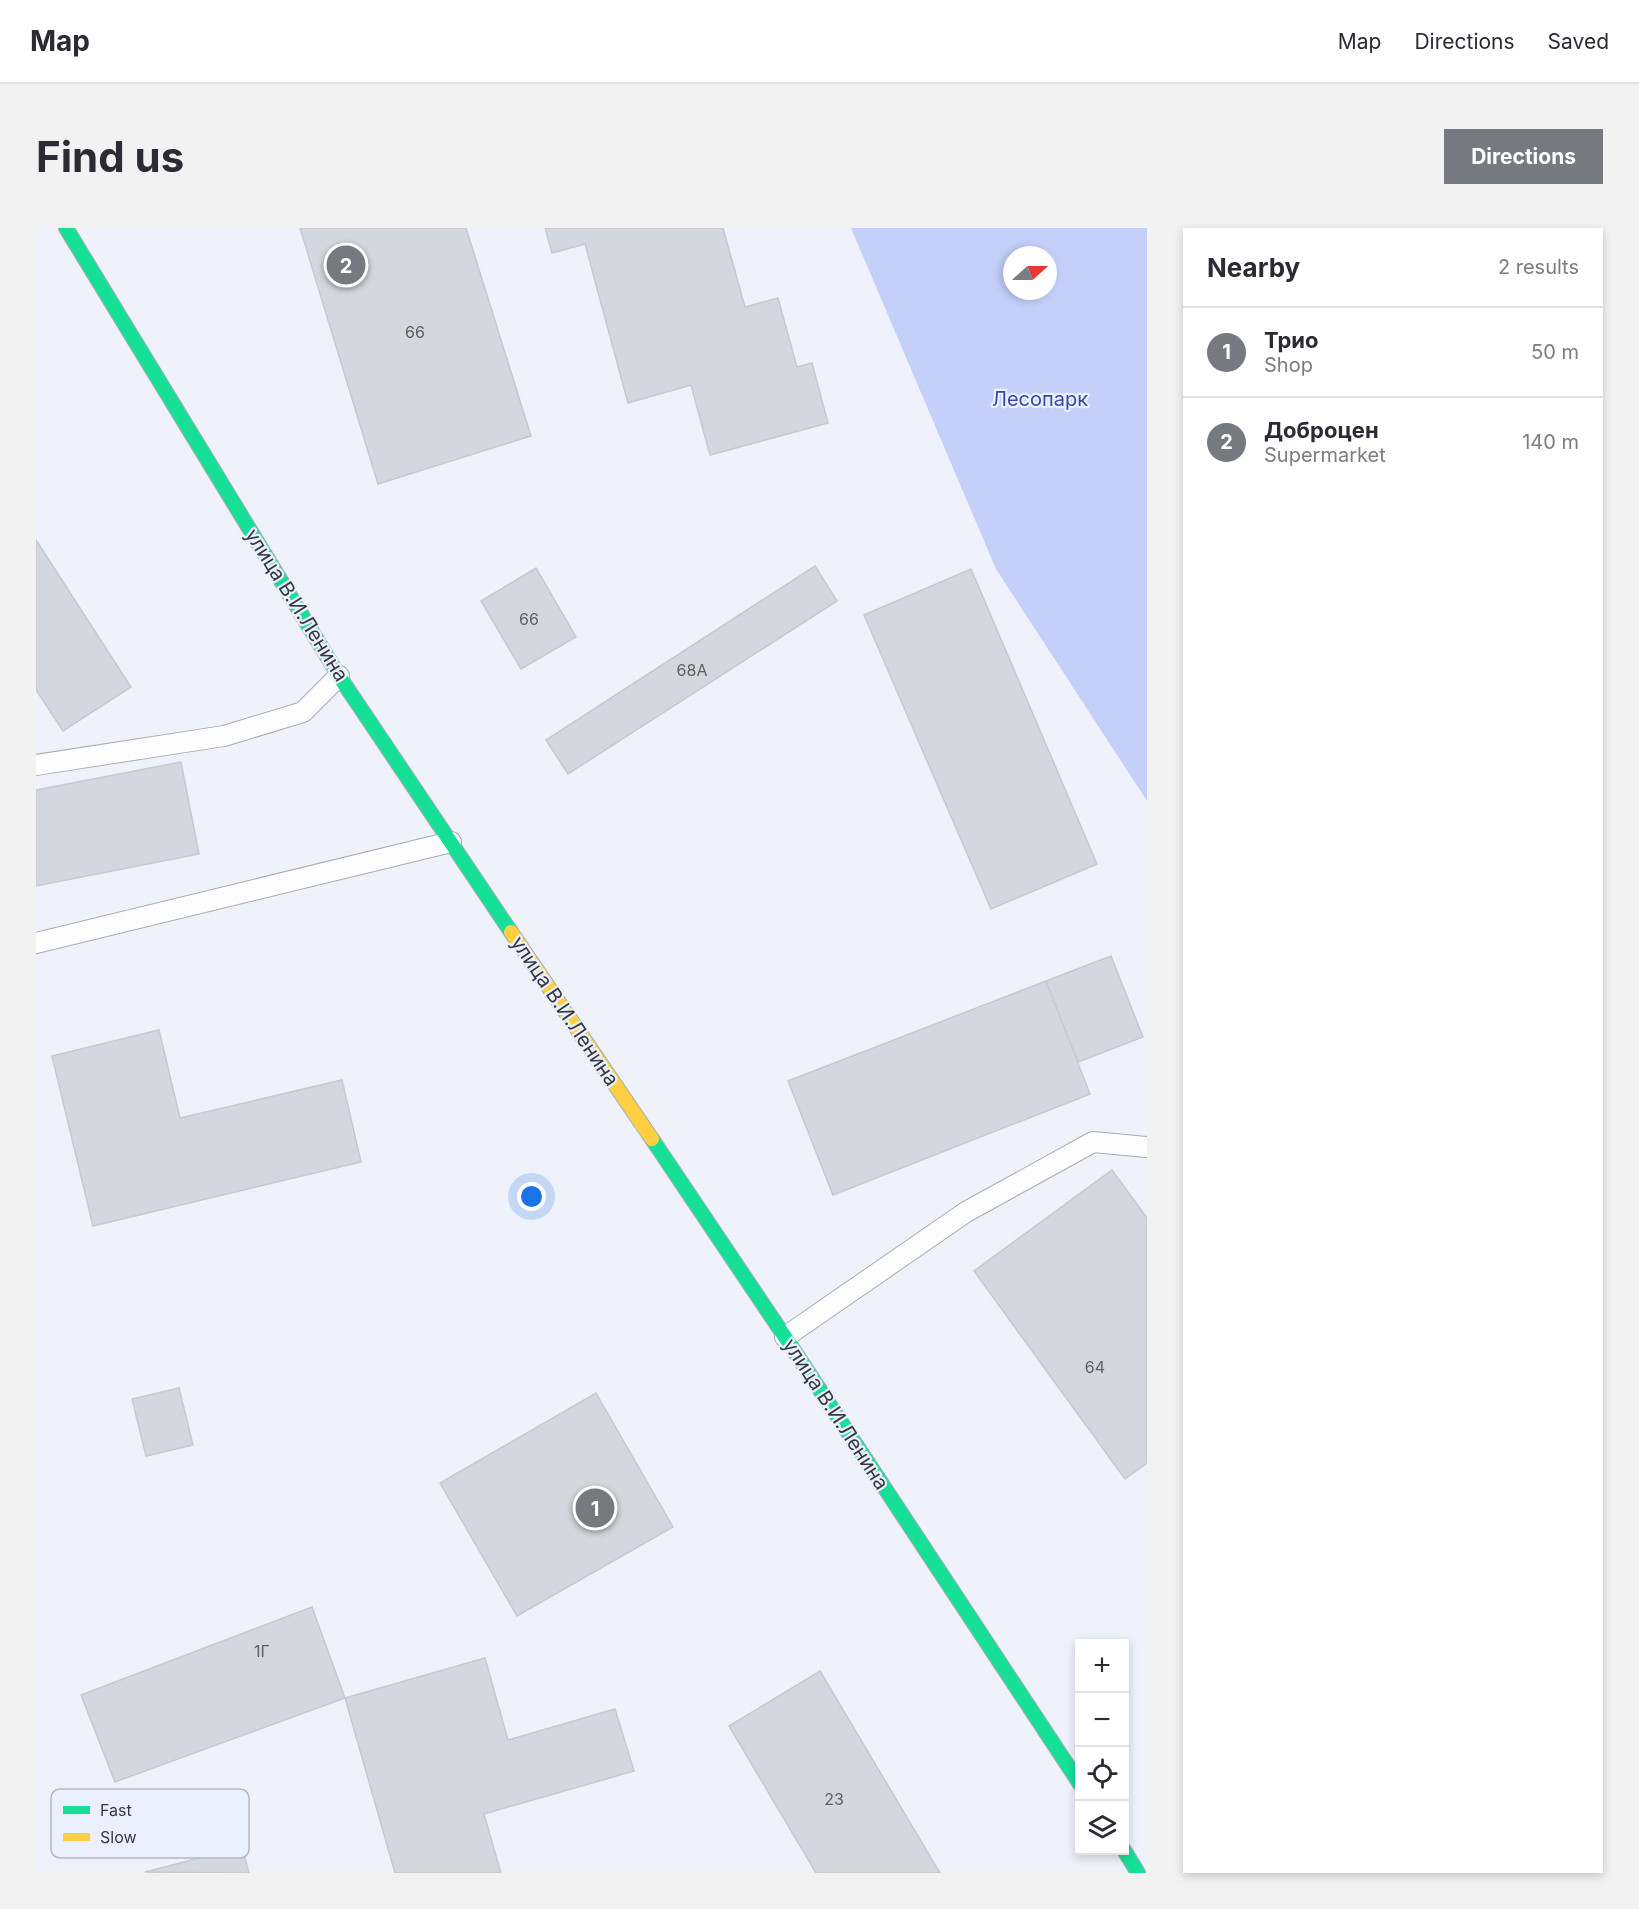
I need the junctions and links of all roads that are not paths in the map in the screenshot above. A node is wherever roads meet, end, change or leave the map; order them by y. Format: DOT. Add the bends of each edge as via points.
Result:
graph roads {
  1 [pos="66,228"];
  2 [pos="339,676"];
  3 [pos="36,765"];
  4 [pos="451,842"];
  5 [pos="36,943"];
  6 [pos="1147,1147"];
  7 [pos="785,1337"];
  8 [pos="1075,1776"];
  9 [pos="1127,1855"];
  10 [pos="1138,1873"];
  1 -- 2 [label="main road, улица В.И.Ленина"];
  2 -- 3 [label="lane" via="303,712 224,736"];
  2 -- 4 [label="main road, улица В.И.Ленина"];
  4 -- 5 [label="lane"];
  4 -- 7 [label="main road, улица В.И.Ленина"];
  6 -- 7 [label="lane" via="1094,1143 966,1212"];
  7 -- 8 [label="main road, улица В.И.Ленина"];
  9 -- 10 [label="main road"];
}
